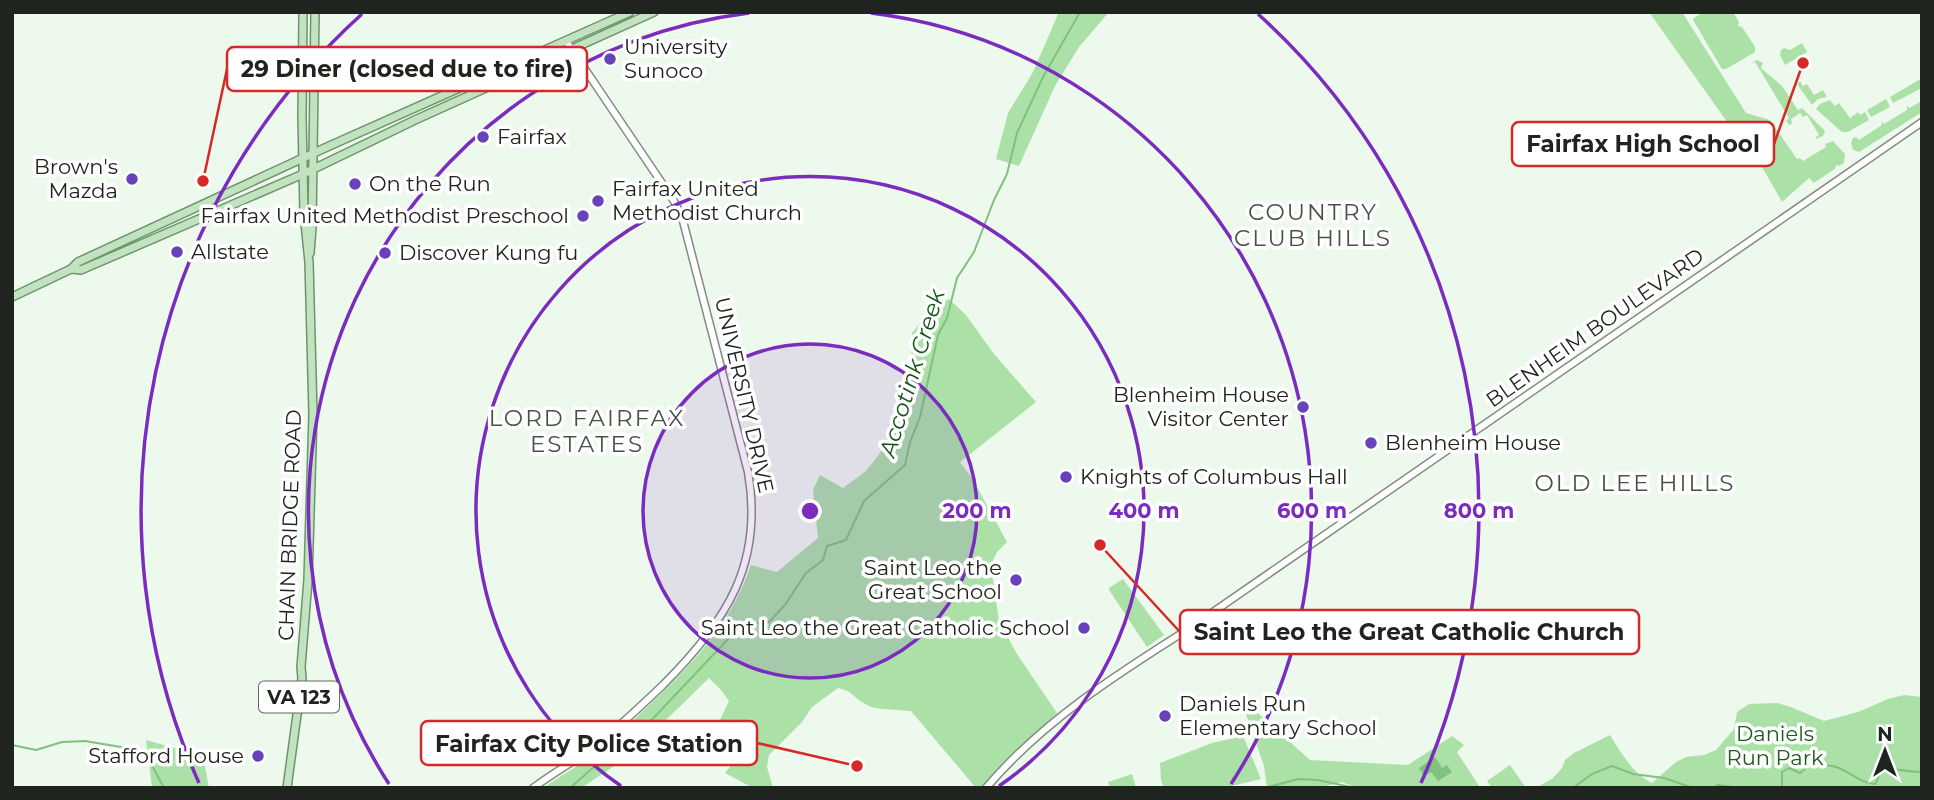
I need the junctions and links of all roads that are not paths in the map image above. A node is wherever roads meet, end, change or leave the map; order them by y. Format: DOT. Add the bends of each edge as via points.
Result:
graph roads {
  1 [pos="303,12"];
  2 [pos="312,12"];
  3 [pos="629,12"];
  4 [pos="653,12"];
  5 [pos="566,41"];
  6 [pos="303,44"];
  7 [pos="571,49"];
  8 [pos="1922,122"];
  9 [pos="312,155"];
  10 [pos="303,159"];
  11 [pos="312,169"];
  12 [pos="303,174"];
  13 [pos="309,262"];
  14 [pos="71,269"];
  15 [pos="12,297"];
  16 [pos="287,788"];
  17 [pos="533,788"];
  18 [pos="986,788"];
  1 -- 6 [label="main road, CHAIN BRIDGE ROAD / VA 123"];
  2 -- 6 [label="main road"];
  2 -- 9 [label="main road, CHAIN BRIDGE ROAD / VA 123"];
  3 -- 5 [label="main road"];
  4 -- 7 [label="main road"];
  5 -- 7 [label="main road, UNIVERSITY DRIVE"];
  5 -- 9 [label="main road"];
  6 -- 10 [label="main road, CHAIN BRIDGE ROAD / VA 123"];
  7 -- 11 [label="main road"];
  7 -- 17 [label="main road, UNIVERSITY DRIVE" via="682,217 748,472 752,522 739,583 702,644 617,728"];
  8 -- 18 [label="main road, BLENHEIM BOULEVARD" via="1068,710"];
  9 -- 10 [label="main road"];
  9 -- 11 [label="main road, CHAIN BRIDGE ROAD / VA 123"];
  10 -- 12 [label="main road, CHAIN BRIDGE ROAD / VA 123"];
  10 -- 14 [label="main road"];
  11 -- 12 [label="main road"];
  11 -- 13 [label="main road, CHAIN BRIDGE ROAD / VA 123"];
  12 -- 13 [label="main road, CHAIN BRIDGE ROAD / VA 123"];
  12 -- 14 [label="main road" via="81,270"];
  13 -- 16 [label="main road, CHAIN BRIDGE ROAD / VA 123" via="313,414 308,580 302,678"];
  14 -- 15 [label="main road"];
}
